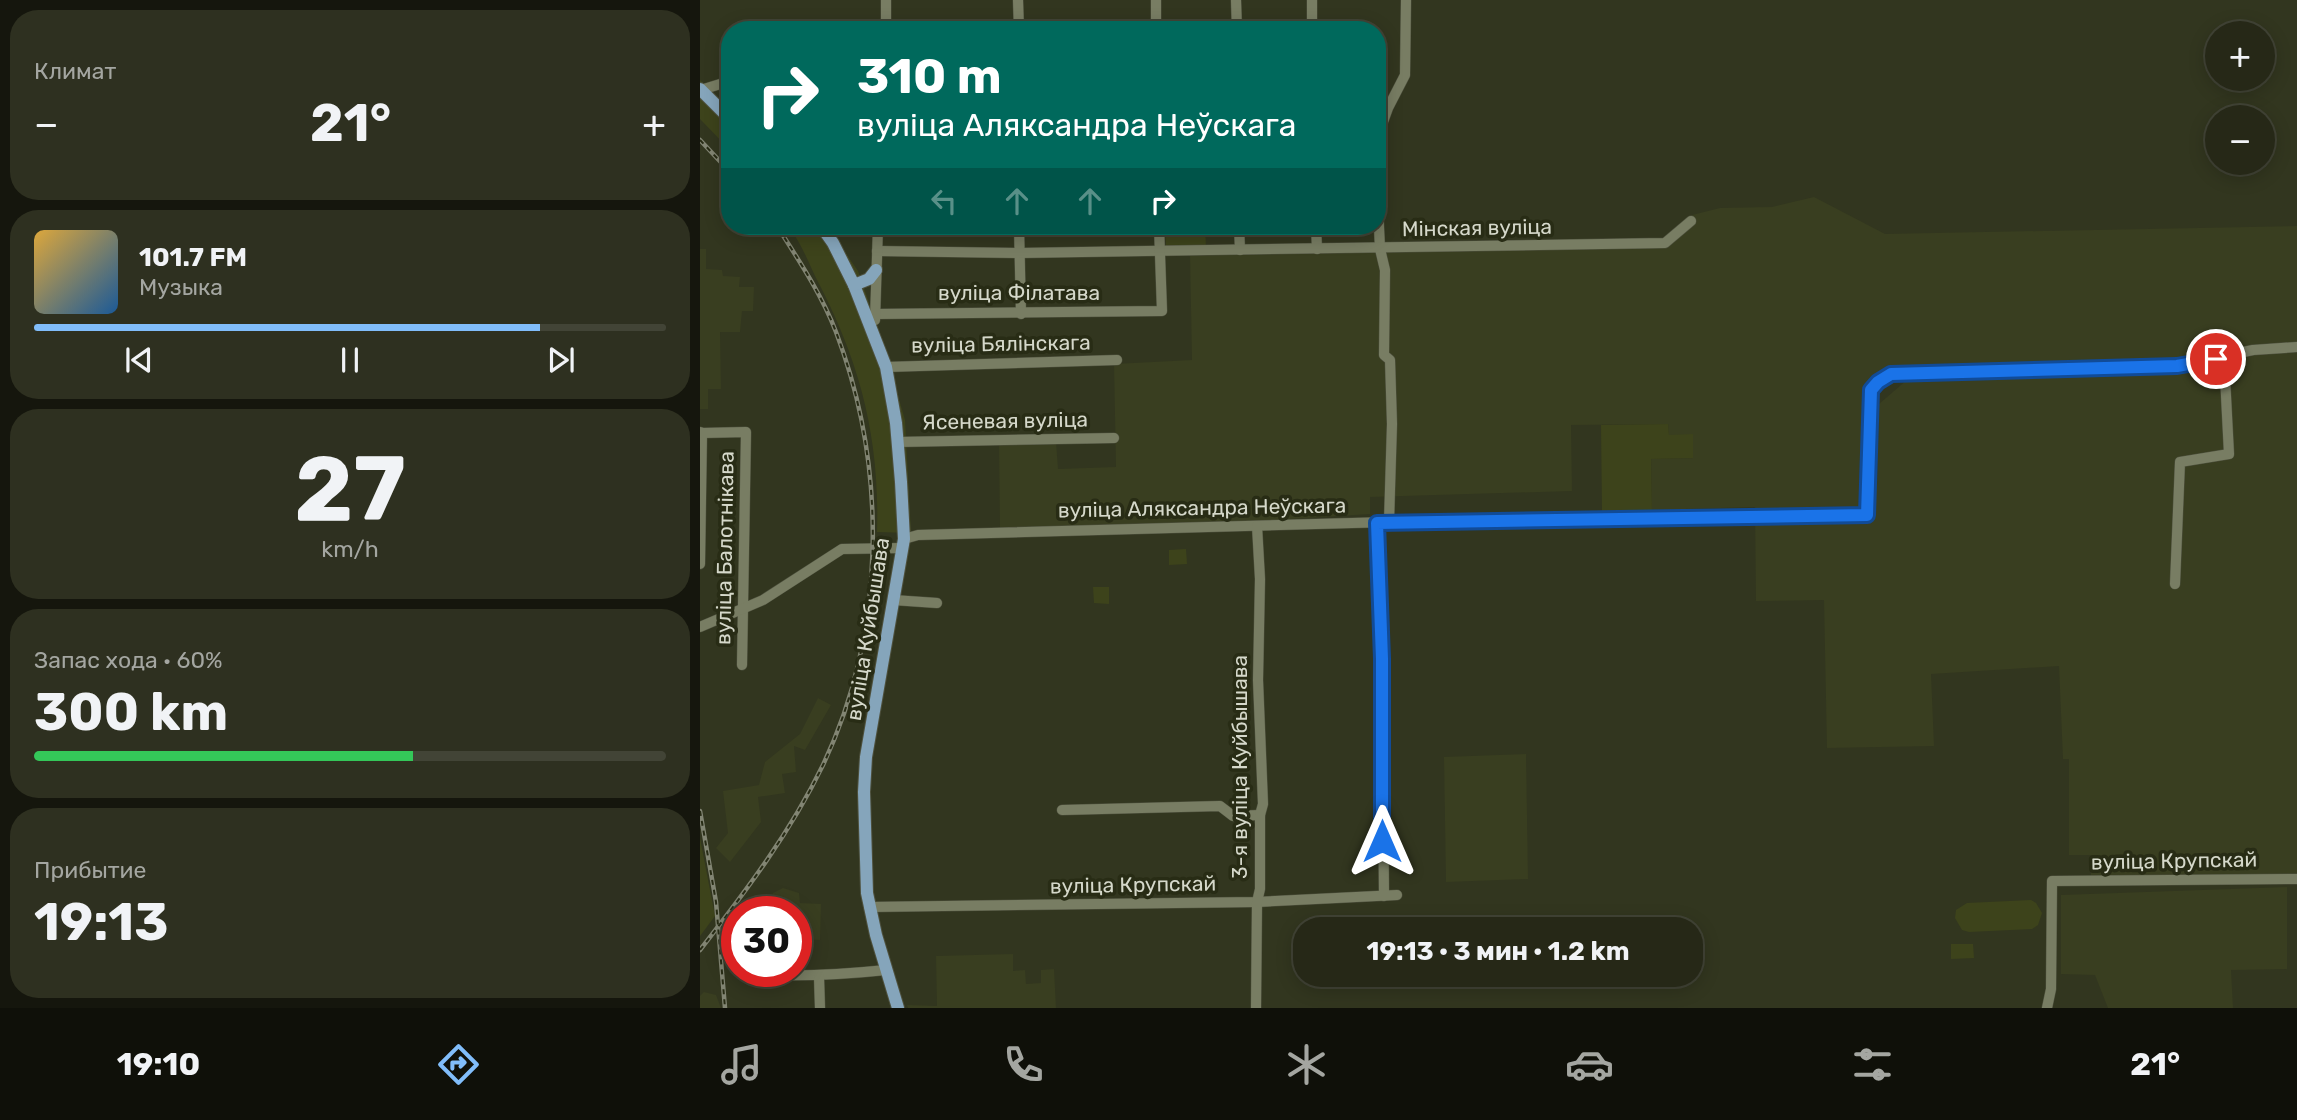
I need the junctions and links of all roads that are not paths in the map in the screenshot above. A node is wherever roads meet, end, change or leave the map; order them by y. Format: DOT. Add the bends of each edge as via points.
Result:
graph roads {
  1 [pos="886,0"];
  2 [pos="1018,0"];
  3 [pos="1156,0"];
  4 [pos="1236,0"];
  5 [pos="1312,0"];
  6 [pos="1406,0"];
  7 [pos="886,21"];
  8 [pos="1019,21"];
  9 [pos="1156,21"];
  10 [pos="1237,21"];
  11 [pos="1312,21"];
  12 [pos="721,83"];
  13 [pos="701,89"];
  14 [pos="721,110"];
  15 [pos="1386,113"];
  16 [pos="1691,221"];
  17 [pos="827,235"];
  18 [pos="878,235"];
  19 [pos="1019,235"];
  20 [pos="1159,235"];
  21 [pos="1240,235"];
  22 [pos="1316,235"];
  23 [pos="1379,235"];
  24 [pos="1317,249"];
  25 [pos="1380,249"];
  26 [pos="1240,250"];
  27 [pos="877,251"];
  28 [pos="1160,251"];
  29 [pos="1019,253"];
  30 [pos="876,270"];
  31 [pos="854,285"];
  32 [pos="875,314"];
  33 [pos="1021,314"];
  34 [pos="875,334"];
  35 [pos="2297,347"];
  36 [pos="2224,357"];
  37 [pos="1117,360"];
  38 [pos="886,367"];
  39 [pos="701,433"];
  40 [pos="1114,438"];
  41 [pos="897,442"];
  42 [pos="1390,522"];
  43 [pos="1377,523"];
  44 [pos="1257,526"];
  45 [pos="903,543"];
  46 [pos="700,564"];
  47 [pos="2175,584"];
  48 [pos="893,600"];
  49 [pos="937,603"];
  50 [pos="744,608"];
  51 [pos="700,627"];
  52 [pos="742,665"];
  53 [pos="1062,810"];
  54 [pos="1260,815"];
  55 [pos="2297,879"];
  56 [pos="1397,895"];
  57 [pos="1384,896"];
  58 [pos="1257,902"];
  59 [pos="869,907"];
  60 [pos="886,970"];
  61 [pos="812,977"];
  62 [pos="819,977"];
  63 [pos="820,1008"];
  64 [pos="898,1008"];
  65 [pos="1256,1008"];
  66 [pos="2047,1008"];
  1 -- 7 [label="street"];
  2 -- 8 [label="street"];
  3 -- 9 [label="street"];
  4 -- 10 [label="street"];
  5 -- 11 [label="street"];
  6 -- 15 [label="street" via="1405,75"];
  12 -- 13 [label="street"];
  13 -- 14 [label="main road"];
  16 -- 25 [label="street, Мінская вуліца" via="1665,243"];
  17 -- 31 [label="main road, вуліца Куйбышава"];
  18 -- 27 [label="street"];
  19 -- 29 [label="street"];
  20 -- 28 [label="street"];
  21 -- 26 [label="street"];
  22 -- 24 [label="street"];
  23 -- 25 [label="street"];
  24 -- 25 [label="street, Мінская вуліца"];
  24 -- 26 [label="street, Мінская вуліца"];
  25 -- 42 [label="street" via="1385,270 1384,355 1390,360"];
  26 -- 28 [label="street, Мінская вуліца"];
  27 -- 29 [label="street, Мінская вуліца"];
  27 -- 30 [label="street"];
  28 -- 29 [label="street, Мінская вуліца"];
  28 -- 33 [label="street, вуліца Філатава" via="1162,311"];
  29 -- 33 [label="street"];
  30 -- 31 [label="main road"];
  30 -- 32 [label="street"];
  31 -- 34 [label="main road, вуліца Куйбышава"];
  32 -- 33 [label="street, вуліца Філатава"];
  32 -- 34 [label="street"];
  34 -- 38 [label="main road, вуліца Куйбышава"];
  35 -- 36 [label="street, вуліца Аляксандра Неўскага"];
  36 -- 42 [label="street, вуліца Аляксандра Неўскага" via="2177,366 1891,374 1871,390 1867,515"];
  36 -- 47 [label="street" via="2230,454 2180,462"];
  37 -- 38 [label="street, вуліца Бялінскага"];
  38 -- 41 [label="main road, вуліца Куйбышава"];
  39 -- 46 [label="street"];
  39 -- 50 [label="street, вуліца Балотнікава" via="746,432"];
  40 -- 41 [label="street, Ясеневая вуліца"];
  41 -- 45 [label="main road, вуліца Куйбышава"];
  42 -- 43 [label="street, вуліца Аляксандра Неўскага"];
  43 -- 44 [label="street, вуліца Аляксандра Неўскага"];
  43 -- 57 [label="street"];
  44 -- 45 [label="street, вуліца Аляксандра Неўскага" via="918,535"];
  44 -- 54 [label="street, 3-я вуліца Куйбышава"];
  45 -- 48 [label="main road, вуліца Куйбышава"];
  45 -- 50 [label="street, вуліца Аляксандра Неўскага" via="842,549"];
  48 -- 49 [label="street"];
  48 -- 59 [label="main road, вуліца Куйбышава" via="866,757"];
  50 -- 51 [label="street, вуліца Аляксандра Неўскага"];
  50 -- 52 [label="street, вуліца Балотнікава"];
  53 -- 54 [label="street" via="1220,806 1233,816"];
  54 -- 58 [label="street, 3-я вуліца Куйбышава"];
  55 -- 66 [label="street, вуліца Крупскай" via="2052,881"];
  56 -- 57 [label="street, вуліца Крупскай"];
  57 -- 58 [label="street, вуліца Крупскай"];
  58 -- 59 [label="street, вуліца Крупскай"];
  58 -- 65 [label="street, 3-я вуліца Куйбышава"];
  59 -- 60 [label="main road, вуліца Куйбышава"];
  60 -- 62 [label="street"];
  60 -- 64 [label="main road, вуліца Куйбышава"];
  61 -- 62 [label="street"];
  62 -- 63 [label="street"];
}
